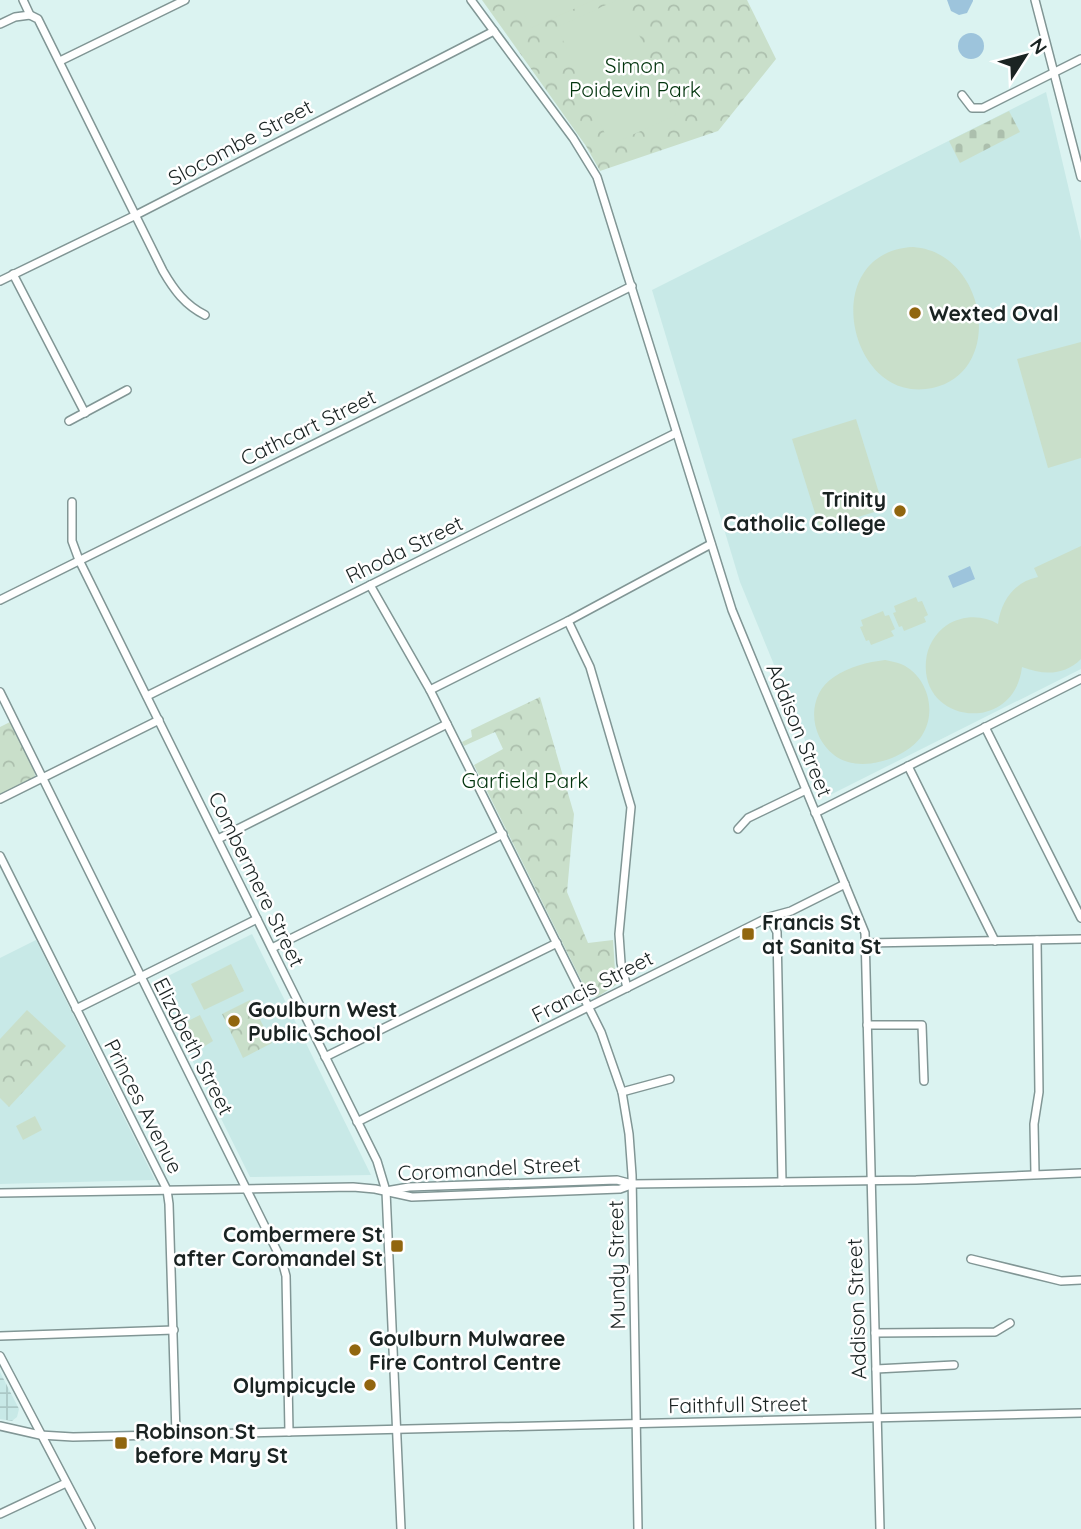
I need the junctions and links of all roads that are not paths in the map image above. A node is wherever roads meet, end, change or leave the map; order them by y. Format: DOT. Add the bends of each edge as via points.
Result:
graph roads {
  1 [pos="23,0"];
  2 [pos="185,0"];
  3 [pos="471,0"];
  4 [pos="1035,0"];
  5 [pos="30,15"];
  6 [pos="0,24"];
  7 [pos="494,31"];
  8 [pos="1081,59"];
  9 [pos="60,61"];
  10 [pos="1054,72"];
  11 [pos="962,95"];
  12 [pos="1081,177"];
  13 [pos="136,215"];
  14 [pos="13,274"];
  15 [pos="0,281"];
  16 [pos="632,286"];
  17 [pos="205,315"];
  18 [pos="127,390"];
  19 [pos="85,413"];
  20 [pos="69,421"];
  21 [pos="676,433"];
  22 [pos="72,502"];
  23 [pos="711,544"];
  24 [pos="79,560"];
  25 [pos="370,585"];
  26 [pos="0,600"];
  27 [pos="568,621"];
  28 [pos="1081,678"];
  29 [pos="430,690"];
  30 [pos="0,692"];
  31 [pos="147,696"];
  32 [pos="159,720"];
  33 [pos="447,724"];
  34 [pos="985,727"];
  35 [pos="908,766"];
  36 [pos="42,778"];
  37 [pos="806,790"];
  38 [pos="0,799"];
  39 [pos="815,813"];
  40 [pos="738,829"];
  41 [pos="503,834"];
  42 [pos="218,839"];
  43 [pos="0,856"];
  44 [pos="845,884"];
  45 [pos="769,917"];
  46 [pos="1081,918"];
  47 [pos="257,919"];
  48 [pos="1081,939"];
  49 [pos="1037,940"];
  50 [pos="995,941"];
  51 [pos="557,943"];
  52 [pos="866,943"];
  53 [pos="272,948"];
  54 [pos="139,978"];
  55 [pos="626,988"];
  56 [pos="589,1007"];
  57 [pos="76,1009"];
  58 [pos="867,1025"];
  59 [pos="325,1057"];
  60 [pos="670,1079"];
  61 [pos="924,1081"];
  62 [pos="622,1092"];
  63 [pos="358,1122"];
  64 [pos="1035,1173"];
  65 [pos="1081,1173"];
  66 [pos="870,1181"];
  67 [pos="568,1182"];
  68 [pos="782,1182"];
  69 [pos="516,1183"];
  70 [pos="632,1184"];
  71 [pos="462,1185"];
  72 [pos="245,1187"];
  73 [pos="167,1190"];
  74 [pos="386,1191"];
  75 [pos="569,1191"];
  76 [pos="0,1193"];
  77 [pos="517,1193"];
  78 [pos="462,1195"];
  79 [pos="971,1259"];
  80 [pos="1081,1280"];
  81 [pos="1010,1323"];
  82 [pos="174,1330"];
  83 [pos="875,1333"];
  84 [pos="0,1336"];
  85 [pos="0,1356"];
  86 [pos="954,1365"];
  87 [pos="876,1369"];
  88 [pos="1081,1413"];
  89 [pos="877,1419"];
  90 [pos="635,1424"];
  91 [pos="0,1426"];
  92 [pos="396,1429"];
  93 [pos="289,1432"];
  94 [pos="176,1434"];
  95 [pos="40,1435"];
  96 [pos="66,1483"];
  97 [pos="0,1514"];
  98 [pos="91,1529"];
  99 [pos="401,1529"];
  100 [pos="638,1529"];
  101 [pos="880,1529"];
  1 -- 5 [label="street"];
  2 -- 9 [label="street"];
  3 -- 7 [label="street, Addison Street"];
  4 -- 10 [label="street"];
  5 -- 6 [label="street"];
  5 -- 9 [label="street" via="38,19"];
  7 -- 13 [label="street, Slocombe Street"];
  7 -- 16 [label="street, Addison Street" via="597,177"];
  8 -- 10 [label="street"];
  9 -- 13 [label="street"];
  10 -- 11 [label="street" via="983,108 972,108"];
  10 -- 12 [label="street"];
  13 -- 14 [label="street, Slocombe Street"];
  13 -- 17 [label="street" via="173,288"];
  14 -- 15 [label="street, Slocombe Street"];
  14 -- 19 [label="street"];
  16 -- 21 [label="street, Addison Street"];
  16 -- 24 [label="street, Cathcart Street"];
  18 -- 19 [label="street"];
  19 -- 20 [label="street"];
  21 -- 23 [label="street, Addison Street"];
  21 -- 25 [label="street, Rhoda Street"];
  22 -- 24 [label="street, Combermere Street" via="72,541"];
  23 -- 27 [label="street"];
  23 -- 37 [label="street, Addison Street" via="740,632"];
  24 -- 26 [label="street, Cathcart Street"];
  24 -- 31 [label="street, Combermere Street"];
  25 -- 29 [label="street, Mundy Street"];
  25 -- 31 [label="street, Rhoda Street"];
  27 -- 29 [label="street"];
  27 -- 55 [label="street" via="590,667 631,807 619,934"];
  28 -- 34 [label="street"];
  29 -- 33 [label="street, Mundy Street"];
  30 -- 36 [label="street, Elizabeth Street"];
  31 -- 32 [label="street, Combermere Street"];
  32 -- 36 [label="street"];
  32 -- 42 [label="street, Combermere Street"];
  33 -- 41 [label="street, Mundy Street"];
  33 -- 42 [label="street"];
  34 -- 35 [label="street"];
  34 -- 46 [label="street"];
  35 -- 39 [label="street"];
  35 -- 50 [label="street"];
  36 -- 38 [label="street"];
  36 -- 54 [label="street, Elizabeth Street"];
  37 -- 39 [label="street, Addison Street"];
  37 -- 40 [label="street" via="748,818"];
  39 -- 44 [label="street, Addison Street"];
  41 -- 51 [label="street, Mundy Street"];
  41 -- 53 [label="street"];
  42 -- 47 [label="street, Combermere Street"];
  43 -- 57 [label="street, Princes Avenue"];
  44 -- 45 [label="street, Francis Street"];
  44 -- 52 [label="street, Addison Street"];
  45 -- 55 [label="street, Francis Street"];
  45 -- 68 [label="street" via="777,932"];
  47 -- 53 [label="street, Combermere Street"];
  47 -- 54 [label="street"];
  48 -- 49 [label="street"];
  49 -- 50 [label="street"];
  49 -- 64 [label="street"];
  50 -- 52 [label="street"];
  51 -- 56 [label="street, Mundy Street"];
  51 -- 59 [label="street"];
  52 -- 58 [label="street, Addison Street"];
  53 -- 59 [label="street, Combermere Street"];
  54 -- 57 [label="street"];
  54 -- 72 [label="street, Elizabeth Street"];
  55 -- 56 [label="street, Francis Street"];
  56 -- 62 [label="street, Mundy Street"];
  56 -- 63 [label="street, Francis Street"];
  57 -- 73 [label="street, Princes Avenue"];
  58 -- 61 [label="street" via="922,1025"];
  58 -- 66 [label="street, Addison Street"];
  59 -- 63 [label="street, Combermere Street"];
  60 -- 62 [label="street"];
  62 -- 70 [label="street, Mundy Street"];
  63 -- 74 [label="street, Combermere Street"];
  64 -- 65 [label="street, Coromandel Street"];
  64 -- 66 [label="street, Coromandel Street"];
  66 -- 68 [label="street, Coromandel Street"];
  66 -- 83 [label="street, Addison Street"];
  67 -- 69 [label="street, Coromandel Street"];
  67 -- 70 [label="street, Coromandel Street" via="617,1180"];
  67 -- 75 [label="street"];
  68 -- 70 [label="street, Coromandel Street"];
  69 -- 71 [label="street, Coromandel Street"];
  69 -- 77 [label="street"];
  70 -- 75 [label="street, Coromandel Street" via="620,1189"];
  70 -- 90 [label="street, Mundy Street"];
  71 -- 74 [label="street, Coromandel Street"];
  71 -- 78 [label="street"];
  72 -- 73 [label="street"];
  72 -- 74 [label="street"];
  72 -- 93 [label="street, Elizabeth Street" via="286,1276"];
  73 -- 76 [label="street"];
  73 -- 82 [label="street, Princes Avenue"];
  74 -- 78 [label="street, Coromandel Street" via="412,1197"];
  74 -- 92 [label="street, Combermere Street"];
  75 -- 77 [label="street, Coromandel Street"];
  77 -- 78 [label="street, Coromandel Street"];
  79 -- 80 [label="street" via="1061,1280"];
  81 -- 83 [label="street" via="995,1332"];
  82 -- 84 [label="street"];
  82 -- 94 [label="street, Princes Avenue"];
  83 -- 87 [label="street, Addison Street"];
  85 -- 95 [label="street"];
  86 -- 87 [label="street"];
  87 -- 89 [label="street, Addison Street"];
  88 -- 89 [label="street, Faithfull Street"];
  89 -- 90 [label="street, Faithfull Street"];
  89 -- 101 [label="street, Addison Street"];
  90 -- 92 [label="street, Faithfull Street"];
  90 -- 100 [label="street, Mundy Street"];
  91 -- 95 [label="street, Faithfull Street"];
  92 -- 93 [label="street, Faithfull Street"];
  92 -- 99 [label="street, Combermere Street"];
  93 -- 94 [label="street, Faithfull Street"];
  94 -- 95 [label="street, Faithfull Street"];
  95 -- 96 [label="street"];
  96 -- 97 [label="street"];
  96 -- 98 [label="street"];
}
